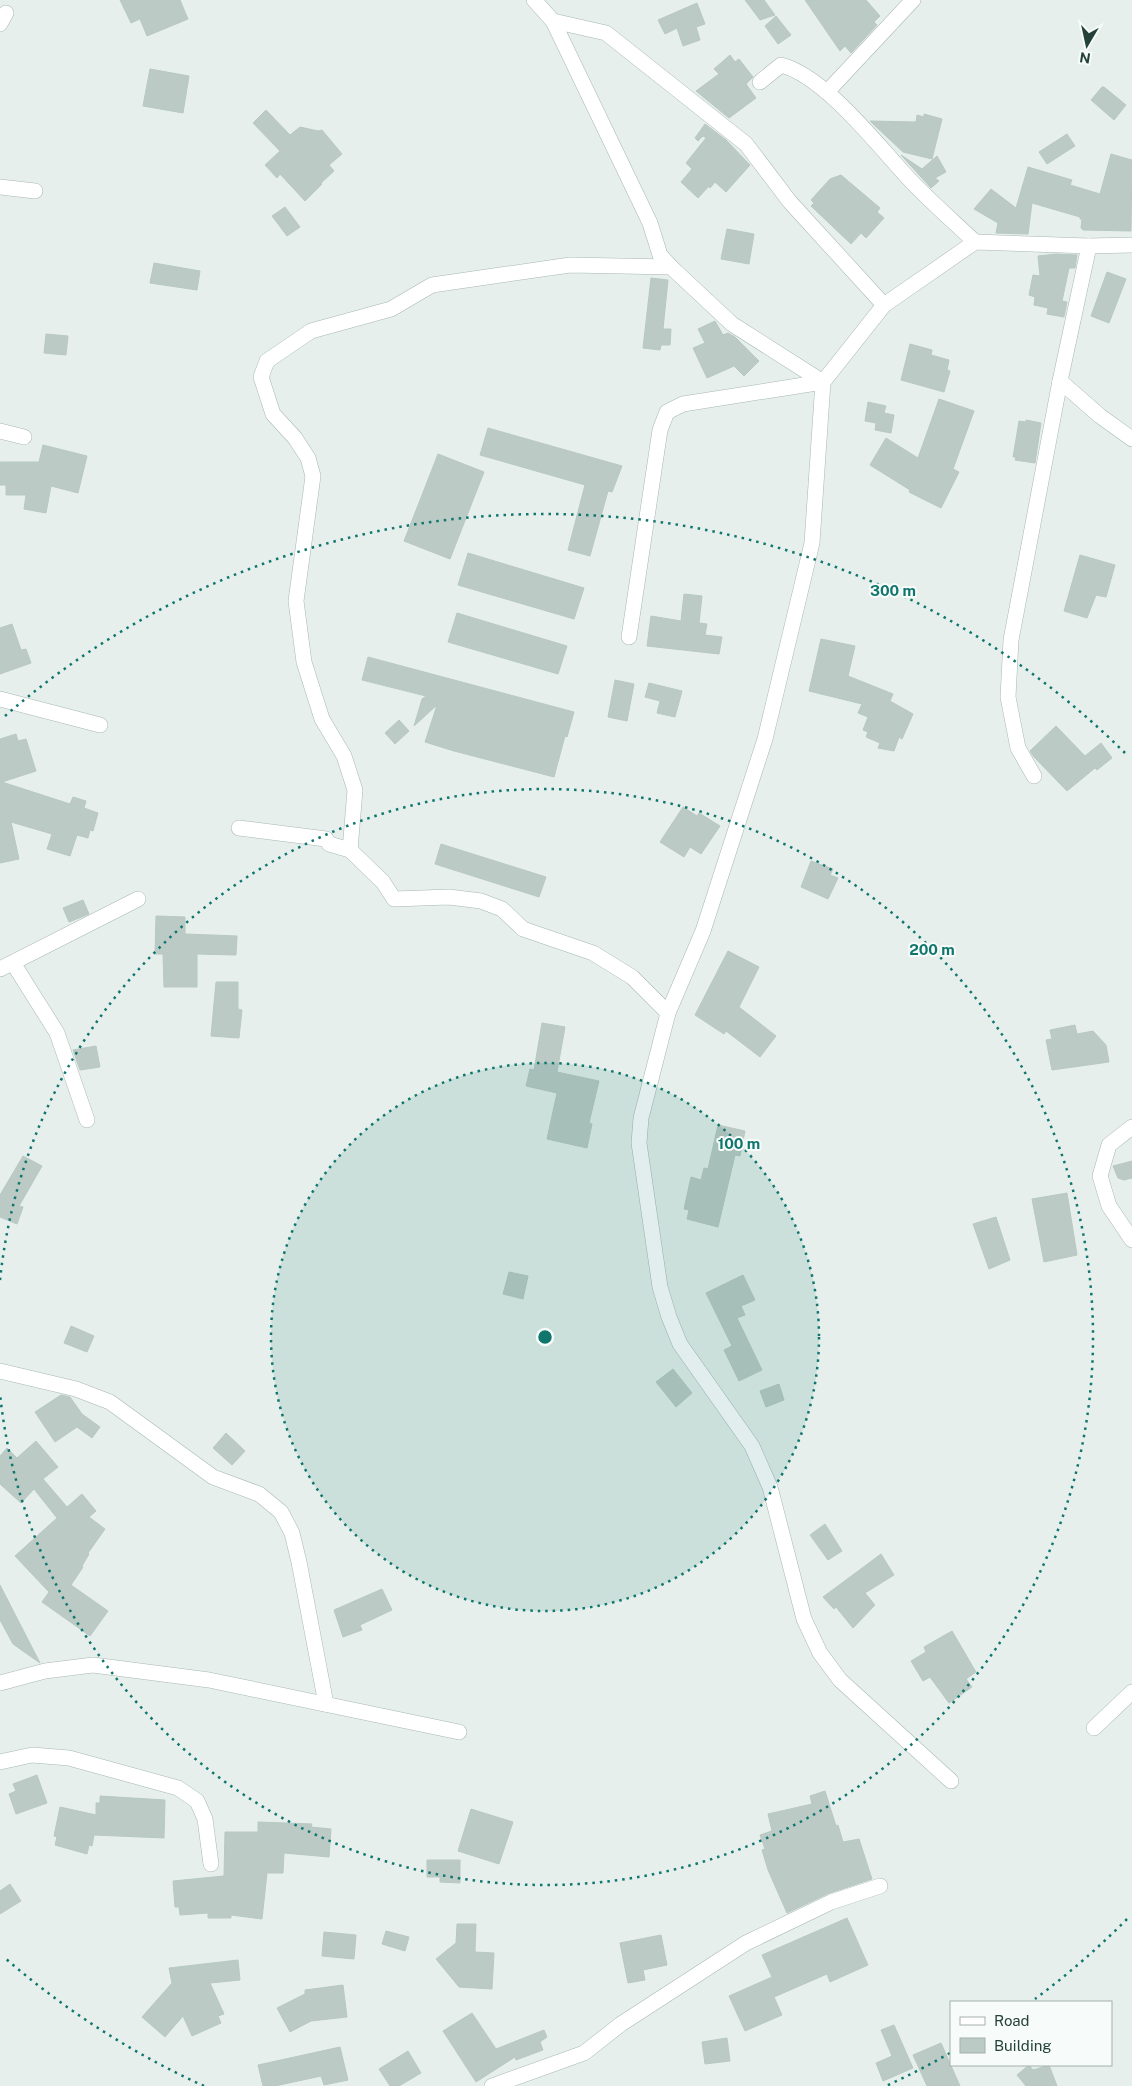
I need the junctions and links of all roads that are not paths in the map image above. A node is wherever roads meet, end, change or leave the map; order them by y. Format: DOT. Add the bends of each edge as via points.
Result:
graph roads {
  1 [pos="534,0"];
  2 [pos="913,0"];
  3 [pos="553,21"];
  4 [pos="760,82"];
  5 [pos="827,92"];
  6 [pos="0,187"];
  7 [pos="35,191"];
  8 [pos="975,242"];
  9 [pos="1132,245"];
  10 [pos="1089,246"];
  11 [pos="671,267"];
  12 [pos="884,305"];
  13 [pos="1060,381"];
  14 [pos="823,382"];
  15 [pos="0,431"];
  16 [pos="24,437"];
  17 [pos="1132,439"];
  18 [pos="629,636"];
  19 [pos="0,699"];
  20 [pos="100,725"];
  21 [pos="1034,776"];
  22 [pos="239,828"];
  23 [pos="350,850"];
  24 [pos="138,899"];
  25 [pos="7,966"];
  26 [pos="668,1013"];
  27 [pos="87,1120"];
  28 [pos="1132,1127"];
  29 [pos="1132,1240"];
  30 [pos="0,1371"];
  31 [pos="0,1683"];
  32 [pos="1132,1692"];
  33 [pos="326,1704"];
  34 [pos="1094,1728"];
  35 [pos="459,1732"];
  36 [pos="0,1762"];
  37 [pos="951,1781"];
  38 [pos="211,1864"];
  39 [pos="880,1886"];
  40 [pos="492,2086"];
  1 -- 3 [label="street"];
  2 -- 5 [label="street"];
  3 -- 11 [label="street" via="650,223 660,255"];
  3 -- 12 [label="street" via="606,33 746,144 790,202"];
  4 -- 5 [label="street" via="781,65 793,68"];
  5 -- 8 [label="street" via="913,183"];
  6 -- 7 [label="street"];
  8 -- 10 [label="street"];
  8 -- 12 [label="street"];
  9 -- 10 [label="street"];
  10 -- 13 [label="street"];
  11 -- 14 [label="street" via="732,324"];
  11 -- 23 [label="street" via="570,265 432,285 391,309 311,332 267,361 261,377 273,414 308,458 313,476 296,601 304,662 322,719 344,756 355,790"];
  12 -- 14 [label="street"];
  13 -- 17 [label="street"];
  13 -- 21 [label="street" via="1011,640 1008,697 1018,748"];
  14 -- 18 [label="street" via="684,404 667,412 660,430"];
  14 -- 26 [label="street" via="812,543 765,739 703,931"];
  15 -- 16 [label="street"];
  19 -- 20 [label="street"];
  22 -- 23 [label="street" via="326,839 329,844"];
  23 -- 26 [label="street" via="383,882 394,899 448,897 481,901 502,909 523,929 592,953 632,977"];
  24 -- 25 [label="street"];
  25 -- 27 [label="street" via="57,1033"];
  26 -- 37 [label="street" via="641,1118 639,1143 660,1287 669,1317 680,1344 752,1446 770,1488 804,1619 820,1654 840,1680"];
  28 -- 29 [label="street" via="1109,1145 1100,1176 1109,1206"];
  30 -- 33 [label="street" via="76,1388 110,1402 213,1477 259,1494 281,1512 292,1533 299,1562"];
  31 -- 33 [label="street" via="45,1671 93,1665 209,1680"];
  32 -- 34 [label="street"];
  33 -- 35 [label="street"];
  36 -- 38 [label="street" via="32,1755 69,1758 178,1788 197,1801 205,1820"];
  39 -- 40 [label="street" via="831,1902 746,1943 621,2024 584,2053"];
}
